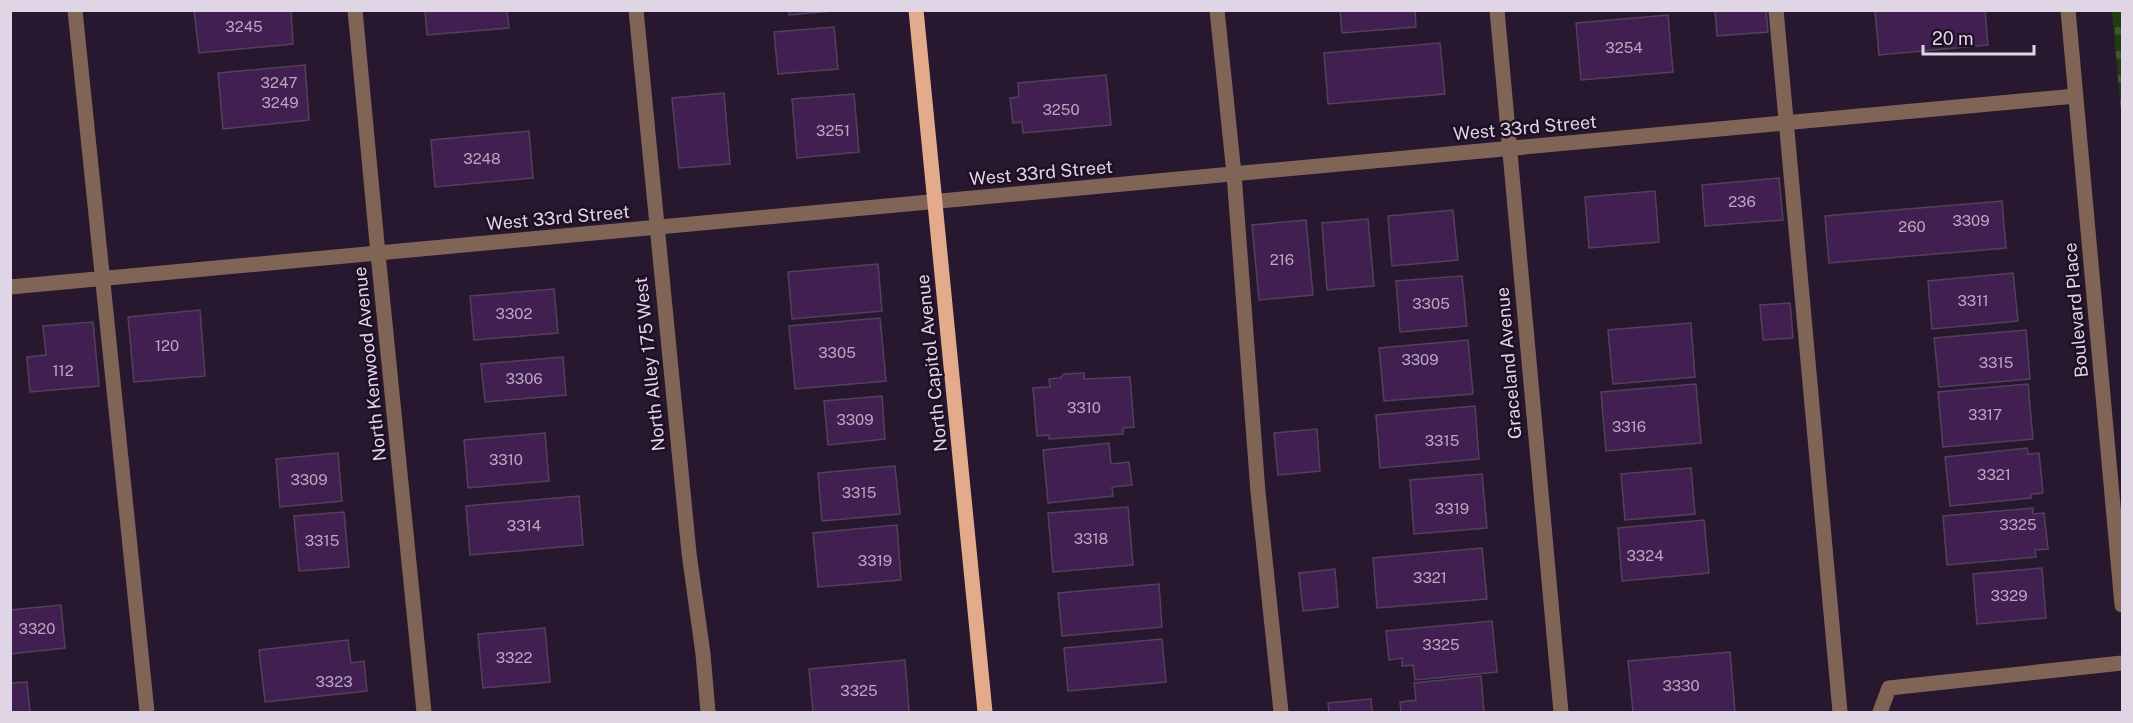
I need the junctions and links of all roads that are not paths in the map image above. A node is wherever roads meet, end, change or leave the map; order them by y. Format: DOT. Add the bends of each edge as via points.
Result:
graph roads {
  1 [pos="75,10"];
  2 [pos="356,10"];
  3 [pos="636,10"];
  4 [pos="916,10"];
  5 [pos="1217,10"];
  6 [pos="1497,10"];
  7 [pos="1776,10"];
  8 [pos="2068,10"];
  9 [pos="2076,96"];
  10 [pos="1786,123"];
  11 [pos="1510,149"];
  12 [pos="1234,174"];
  13 [pos="935,202"];
  14 [pos="656,228"];
  15 [pos="378,254"];
  16 [pos="101,279"];
  17 [pos="10,287"];
  18 [pos="2122,605"];
  19 [pos="2122,663"];
  20 [pos="147,712"];
  21 [pos="424,712"];
  22 [pos="708,712"];
  23 [pos="985,712"];
  24 [pos="1281,712"];
  25 [pos="1561,712"];
  26 [pos="1840,712"];
  27 [pos="1880,712"];
  1 -- 16 [label="street"];
  2 -- 15 [label="street, North Kenwood Avenue"];
  3 -- 14 [label="street, North Alley 175 West"];
  4 -- 13 [label="main road, North Capitol Avenue"];
  5 -- 12 [label="street"];
  6 -- 11 [label="street, Graceland Avenue"];
  7 -- 10 [label="street"];
  8 -- 9 [label="street, Boulevard Place"];
  9 -- 10 [label="street, West 33rd Street"];
  9 -- 18 [label="street, Boulevard Place"];
  10 -- 11 [label="street, West 33rd Street"];
  10 -- 26 [label="street"];
  11 -- 12 [label="street, West 33rd Street"];
  11 -- 25 [label="street, Graceland Avenue"];
  12 -- 13 [label="street, West 33rd Street"];
  12 -- 24 [label="street" via="1258,492"];
  13 -- 14 [label="street, West 33rd Street"];
  13 -- 23 [label="main road, North Capitol Avenue"];
  14 -- 15 [label="street, West 33rd Street"];
  14 -- 22 [label="street, North Alley 175 West"];
  15 -- 16 [label="street, West 33rd Street"];
  15 -- 21 [label="street, North Kenwood Avenue"];
  16 -- 17 [label="street, West 33rd Street"];
  16 -- 20 [label="street"];
  19 -- 27 [label="street" via="1888,688"];
}
